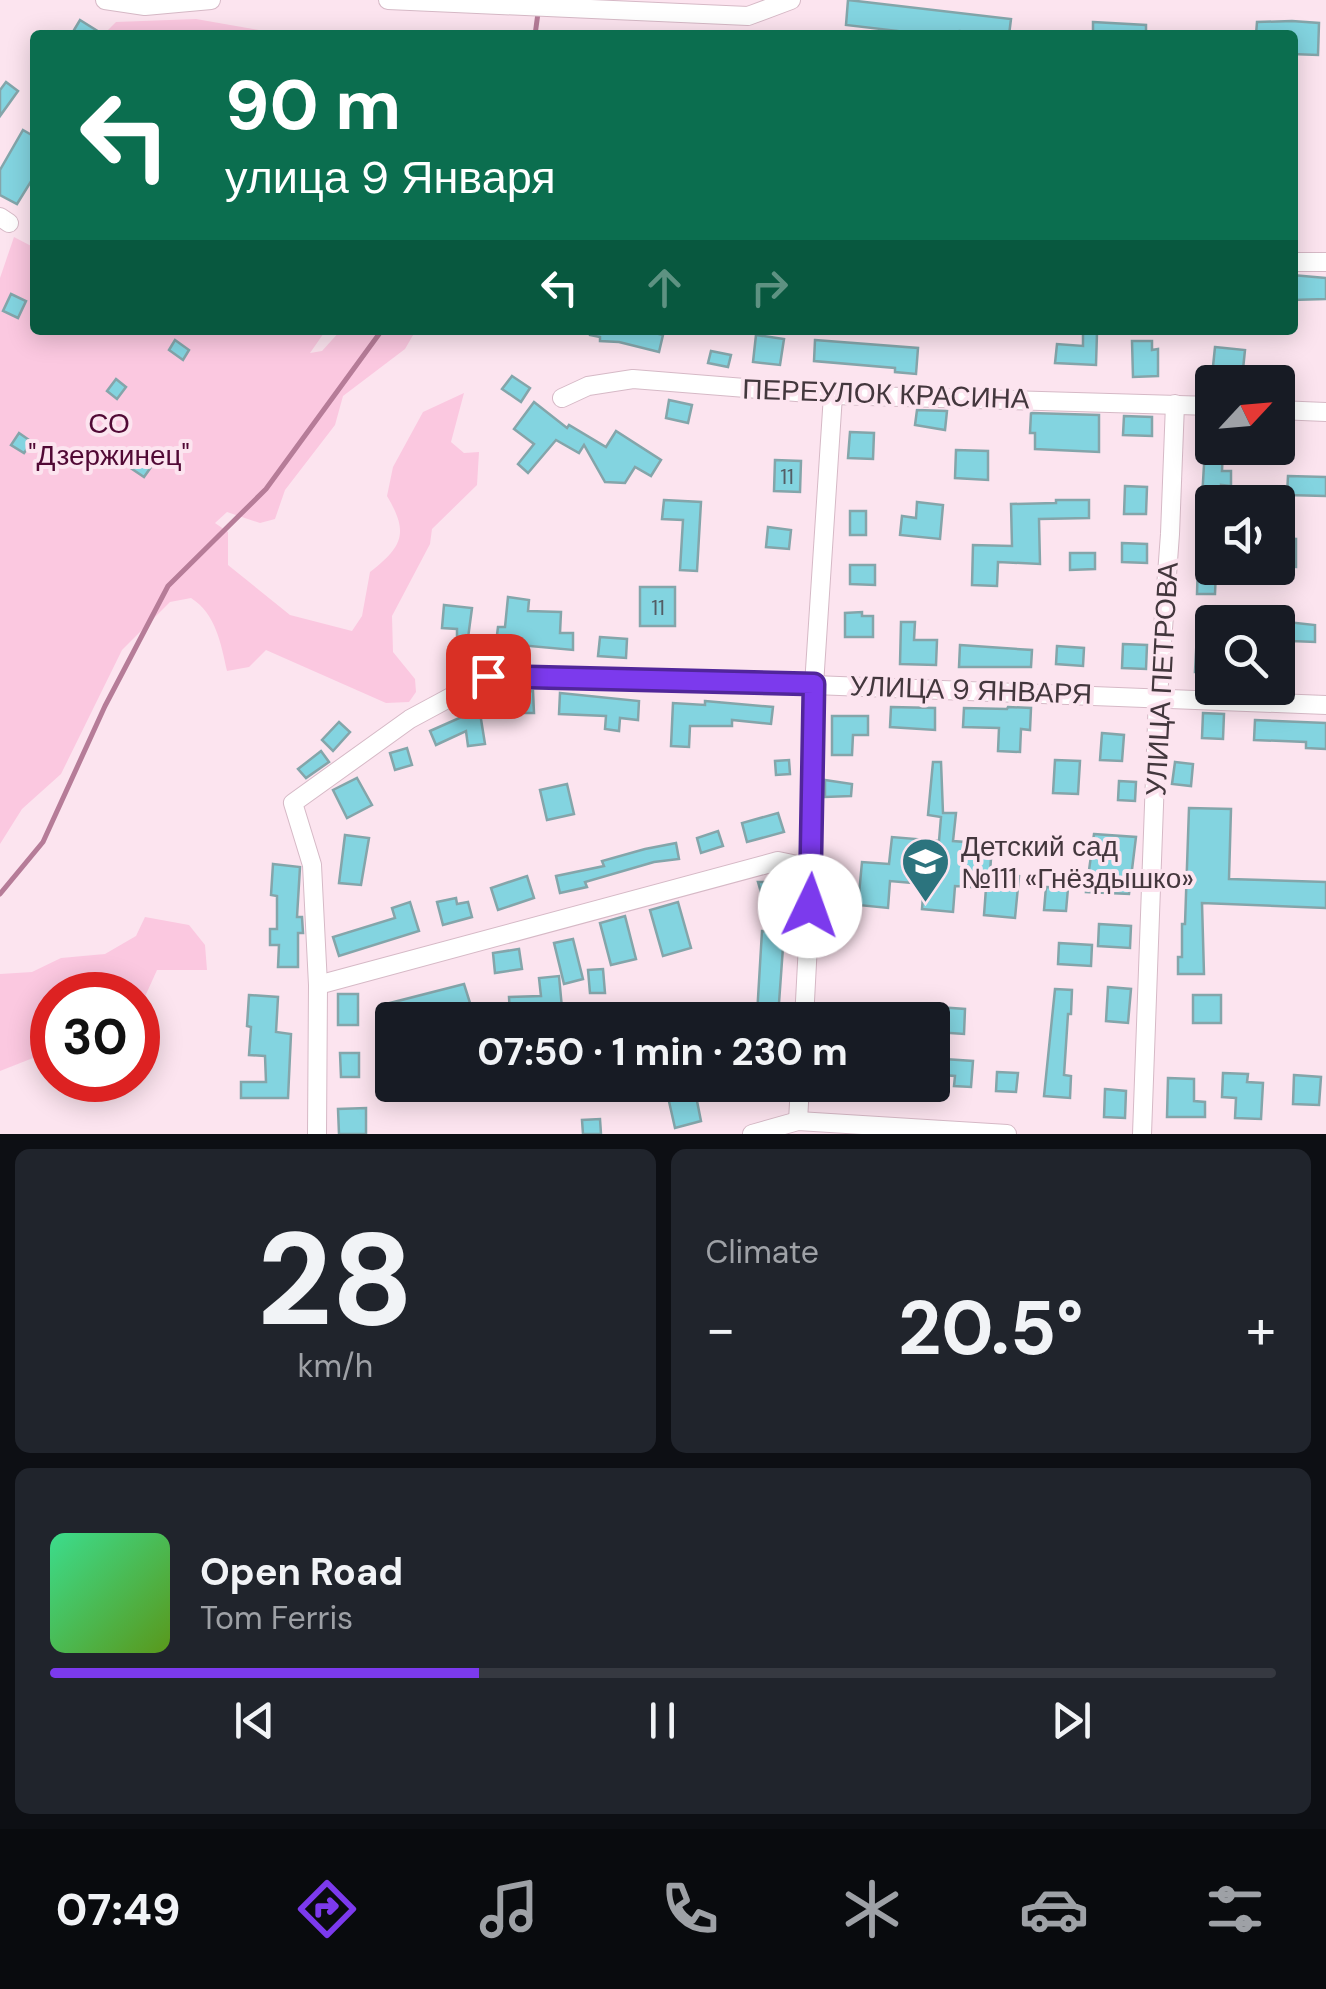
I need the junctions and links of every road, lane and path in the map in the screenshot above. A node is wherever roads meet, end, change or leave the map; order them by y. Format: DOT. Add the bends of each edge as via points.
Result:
graph roads {
  1 [pos="105,0"];
  2 [pos="210,0"];
  3 [pos="388,0"];
  4 [pos="792,0"];
  5 [pos="1298,262"];
  6 [pos="1326,262"];
  7 [pos="833,396"];
  8 [pos="562,398"];
  9 [pos="1174,404"];
  10 [pos="1195,405"];
  11 [pos="1295,411"];
  12 [pos="1326,412"];
  13 [pos="814,684"];
  14 [pos="1158,696"];
  15 [pos="1326,705"];
  16 [pos="812,868"];
  17 [pos="318,985"];
  18 [pos="805,1002"];
  19 [pos="799,1102"];
  20 [pos="798,1121"];
  21 [pos="316,1134"];
  22 [pos="752,1134"];
  23 [pos="1007,1134"];
  24 [pos="1142,1134"];
  1 -- 2 [label="street" via="146,6"];
  3 -- 4 [label="street" via="748,16"];
  5 -- 6 [label="street"];
  7 -- 8 [label="street, ПЕРЕУЛОК КРАСИНА" via="632,379"];
  7 -- 9 [label="street, ПЕРЕУЛОК КРАСИНА"];
  7 -- 13 [label="street"];
  9 -- 10 [label="street, ПЕРЕУЛОК КРАСИНА"];
  9 -- 14 [label="street, УЛИЦА ПЕТРОВА"];
  11 -- 12 [label="street"];
  13 -- 14 [label="street, УЛИЦА 9 ЯНВАРЯ"];
  13 -- 16 [label="street"];
  13 -- 17 [label="street, УЛИЦА 9 ЯНВАРЯ" via="488,676 410,720 293,803 312,866"];
  14 -- 15 [label="street, УЛИЦА 9 ЯНВАРЯ"];
  14 -- 24 [label="street, УЛИЦА ПЕТРОВА"];
  16 -- 17 [label="street" via="778,860"];
  16 -- 18 [label="street"];
  17 -- 21 [label="street"];
  19 -- 20 [label="street"];
  20 -- 22 [label="street"];
  20 -- 23 [label="street"];
}
